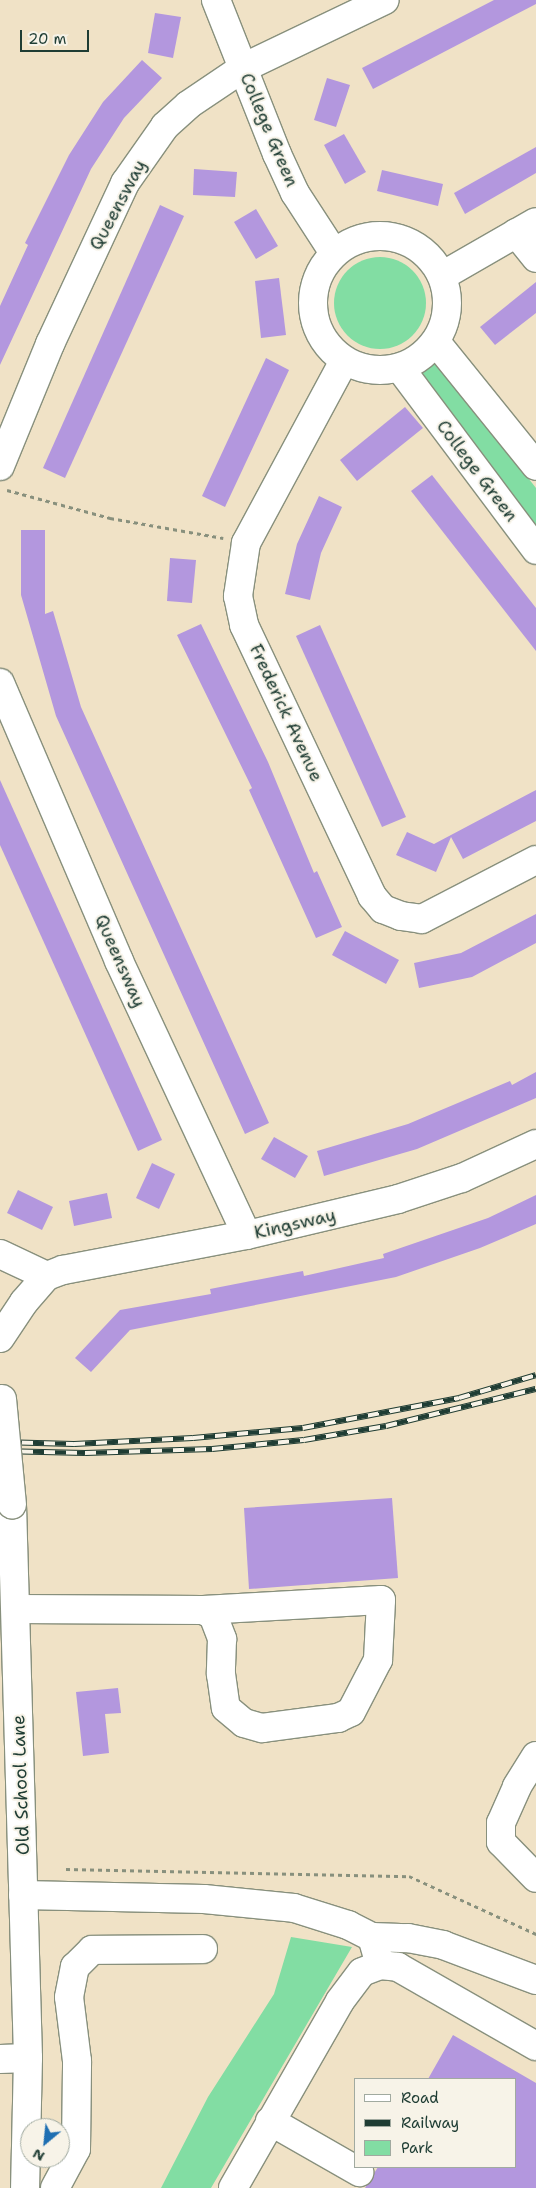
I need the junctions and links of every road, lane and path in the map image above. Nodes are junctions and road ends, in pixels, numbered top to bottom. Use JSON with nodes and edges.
{"nodes":[{"id":1,"x":216,"y":0,"type":"edge"},
{"id":2,"x":385,"y":0,"type":"edge"},
{"id":3,"x":243,"y":68,"type":"junction"},
{"id":4,"x":526,"y":228,"type":"edge"},
{"id":5,"x":334,"y":253,"type":"junction"},
{"id":6,"x":536,"y":258,"type":"edge"},
{"id":7,"x":442,"y":276,"type":"junction"},
{"id":8,"x":436,"y":342,"type":"junction"},
{"id":9,"x":344,"y":361,"type":"junction"},
{"id":10,"x":400,"y":368,"type":"junction"},
{"id":11,"x":0,"y":466,"type":"edge"},
{"id":12,"x":536,"y":466,"type":"edge"},
{"id":13,"x":0,"y":488,"type":"edge"},
{"id":14,"x":246,"y":543,"type":"junction"},
{"id":15,"x":536,"y":550,"type":"edge"},
{"id":16,"x":0,"y":683,"type":"edge"},
{"id":17,"x":536,"y":860,"type":"edge"},
{"id":18,"x":536,"y":1144,"type":"edge"},
{"id":19,"x":247,"y":1235,"type":"junction"},
{"id":20,"x":0,"y":1254,"type":"edge"},
{"id":21,"x":46,"y":1276,"type":"junction"},
{"id":22,"x":0,"y":1338,"type":"edge"},
{"id":23,"x":1,"y":1391,"type":"edge"},
{"id":24,"x":16,"y":1609,"type":"junction"},
{"id":25,"x":203,"y":1610,"type":"junction"},
{"id":26,"x":536,"y":1756,"type":"edge"},
{"id":27,"x":10,"y":1774,"type":"edge"},
{"id":28,"x":536,"y":1878,"type":"edge"},
{"id":29,"x":23,"y":1882,"type":"junction"},
{"id":30,"x":536,"y":1934,"type":"edge"},
{"id":31,"x":372,"y":1937,"type":"junction"},
{"id":32,"x":203,"y":1949,"type":"dead end"},
{"id":33,"x":380,"y":1965,"type":"junction"},
{"id":34,"x":536,"y":1980,"type":"edge"},
{"id":35,"x":536,"y":2046,"type":"edge"},
{"id":36,"x":28,"y":2058,"type":"junction"},
{"id":37,"x":0,"y":2059,"type":"edge"},
{"id":38,"x":270,"y":2121,"type":"junction"},
{"id":39,"x":359,"y":2172,"type":"dead end"},
{"id":40,"x":25,"y":2188,"type":"edge"},
{"id":41,"x":55,"y":2188,"type":"edge"},
{"id":42,"x":232,"y":2188,"type":"edge"}],
"edges":[{"from":1,"to":3,"type":"street","name":"College Green"},
{"from":2,"to":3,"type":"street","name":"Queensway"},
{"from":3,"to":5,"type":"street","name":"College Green"},
{"from":3,"to":11,"type":"street","name":"Queensway"},
{"from":4,"to":6,"type":"street"},
{"from":4,"to":7,"type":"street"},
{"from":5,"to":7,"type":"street"},
{"from":5,"to":9,"type":"street"},
{"from":7,"to":8,"type":"street"},
{"from":8,"to":10,"type":"street"},
{"from":8,"to":12,"type":"street"},
{"from":9,"to":10,"type":"street"},
{"from":9,"to":14,"type":"street","name":"Frederick Avenue"},
{"from":10,"to":15,"type":"street","name":"College Green"},
{"from":13,"to":14,"type":"path"},
{"from":14,"to":17,"type":"street","name":"Frederick Avenue"},
{"from":16,"to":19,"type":"street","name":"Queensway"},
{"from":18,"to":19,"type":"street","name":"Kingsway"},
{"from":19,"to":21,"type":"street","name":"Kingsway"},
{"from":20,"to":21,"type":"street"},
{"from":21,"to":22,"type":"street"},
{"from":23,"to":24,"type":"street","name":"Old School Lane","bridge":true},
{"from":24,"to":25,"type":"street"},
{"from":24,"to":27,"type":"street","name":"Old School Lane"},
{"from":25,"to":25,"type":"street"},
{"from":26,"to":28,"type":"street"},
{"from":27,"to":29,"type":"street","name":"Old School Lane"},
{"from":29,"to":30,"type":"path"},
{"from":29,"to":31,"type":"street"},
{"from":29,"to":36,"type":"street","name":"Old School Lane"},
{"from":31,"to":33,"type":"street"},
{"from":31,"to":34,"type":"street"},
{"from":32,"to":41,"type":"street"},
{"from":33,"to":35,"type":"street"},
{"from":33,"to":38,"type":"street"},
{"from":36,"to":37,"type":"street"},
{"from":36,"to":40,"type":"street","name":"Old School Lane"},
{"from":38,"to":39,"type":"street"},
{"from":38,"to":42,"type":"street"}]}
